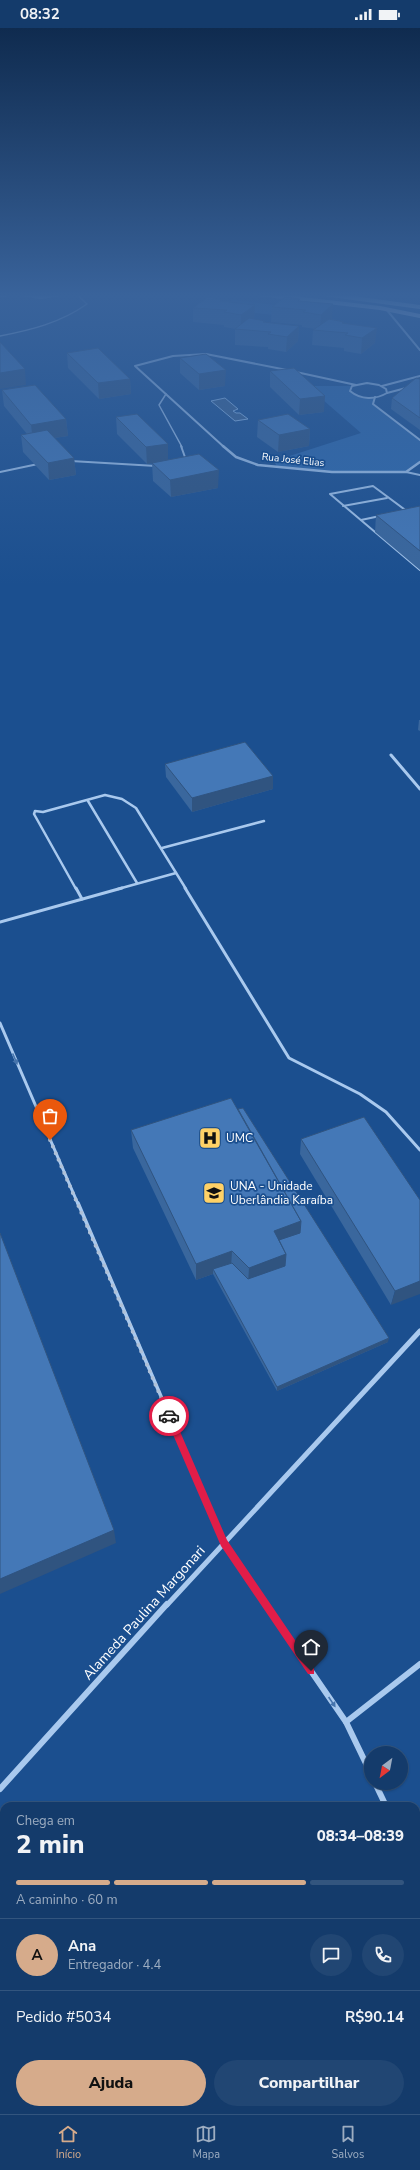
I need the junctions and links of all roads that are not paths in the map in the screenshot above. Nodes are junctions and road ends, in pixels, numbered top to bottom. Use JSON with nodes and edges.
{"nodes":[{"id":1,"x":162,"y":390,"type":"edge"},
{"id":2,"x":351,"y":390,"type":"edge"},
{"id":3,"x":398,"y":390,"type":"edge"},
{"id":4,"x":387,"y":393,"type":"joint"},
{"id":5,"x":166,"y":394,"type":"junction"},
{"id":6,"x":375,"y":397,"type":"junction"},
{"id":7,"x":420,"y":440,"type":"edge"},
{"id":8,"x":70,"y":461,"type":"dead end"},
{"id":9,"x":420,"y":462,"type":"edge"},
{"id":10,"x":43,"y":463,"type":"edge"},
{"id":11,"x":180,"y":464,"type":"edge"},
{"id":12,"x":159,"y":466,"type":"edge"},
{"id":13,"x":0,"y":472,"type":"edge"},
{"id":14,"x":406,"y":472,"type":"junction"},
{"id":15,"x":420,"y":475,"type":"edge"},
{"id":16,"x":387,"y":498,"type":"junction"},
{"id":17,"x":343,"y":506,"type":"junction"},
{"id":18,"x":406,"y":510,"type":"junction"},
{"id":19,"x":398,"y":512,"type":"edge"},
{"id":20,"x":383,"y":515,"type":"edge"},
{"id":21,"x":412,"y":515,"type":"edge"},
{"id":22,"x":361,"y":520,"type":"junction"},
{"id":23,"x":420,"y":570,"type":"edge"},
{"id":24,"x":391,"y":755,"type":"dead end"},
{"id":25,"x":420,"y":789,"type":"edge"},
{"id":26,"x":88,"y":801,"type":"junction"},
{"id":27,"x":264,"y":820,"type":"dead end"},
{"id":28,"x":162,"y":848,"type":"junction"},
{"id":29,"x":176,"y":873,"type":"junction"},
{"id":30,"x":137,"y":883,"type":"junction"},
{"id":31,"x":82,"y":899,"type":"junction"},
{"id":32,"x":0,"y":922,"type":"edge"},
{"id":33,"x":0,"y":1023,"type":"edge"},
{"id":34,"x":420,"y":1150,"type":"edge"},
{"id":35,"x":420,"y":1331,"type":"edge"},
{"id":36,"x":224,"y":1543,"type":"junction"},
{"id":37,"x":420,"y":1664,"type":"edge"},
{"id":38,"x":346,"y":1722,"type":"junction"},
{"id":39,"x":364,"y":1759,"type":"edge"},
{"id":40,"x":0,"y":1789,"type":"edge"},
{"id":41,"x":378,"y":1790,"type":"edge"},
{"id":42,"x":384,"y":1802,"type":"edge"}],
"edges":[{"from":1,"to":5,"type":"street","name":"Rua José Elias"},
{"from":2,"to":6,"type":"street"},
{"from":3,"to":4,"type":"street"},
{"from":4,"to":6,"type":"street"},
{"from":5,"to":11,"type":"lane"},
{"from":5,"to":14,"type":"street","name":"Rua José Elias"},
{"from":6,"to":7,"type":"street"},
{"from":8,"to":12,"type":"lane"},
{"from":9,"to":14,"type":"street"},
{"from":10,"to":13,"type":"lane"},
{"from":14,"to":15,"type":"lane"},
{"from":16,"to":17,"type":"lane"},
{"from":16,"to":17,"type":"lane"},
{"from":16,"to":18,"type":"lane"},
{"from":17,"to":22,"type":"lane"},
{"from":18,"to":19,"type":"lane"},
{"from":18,"to":21,"type":"lane"},
{"from":20,"to":22,"type":"lane"},
{"from":22,"to":23,"type":"lane"},
{"from":24,"to":25,"type":"street"},
{"from":26,"to":28,"type":"lane"},
{"from":26,"to":30,"type":"lane"},
{"from":26,"to":31,"type":"lane"},
{"from":27,"to":28,"type":"lane"},
{"from":28,"to":29,"type":"lane"},
{"from":29,"to":30,"type":"lane"},
{"from":29,"to":34,"type":"lane"},
{"from":30,"to":31,"type":"lane"},
{"from":31,"to":32,"type":"lane"},
{"from":33,"to":36,"type":"lane","one_way":true},
{"from":35,"to":36,"type":"street","name":"Alameda Paulina Margonari"},
{"from":36,"to":38,"type":"street","one_way":true},
{"from":36,"to":40,"type":"street","name":"Alameda Paulina Margonari"},
{"from":37,"to":38,"type":"street"},
{"from":38,"to":39,"type":"street"},
{"from":41,"to":42,"type":"street"}]}
